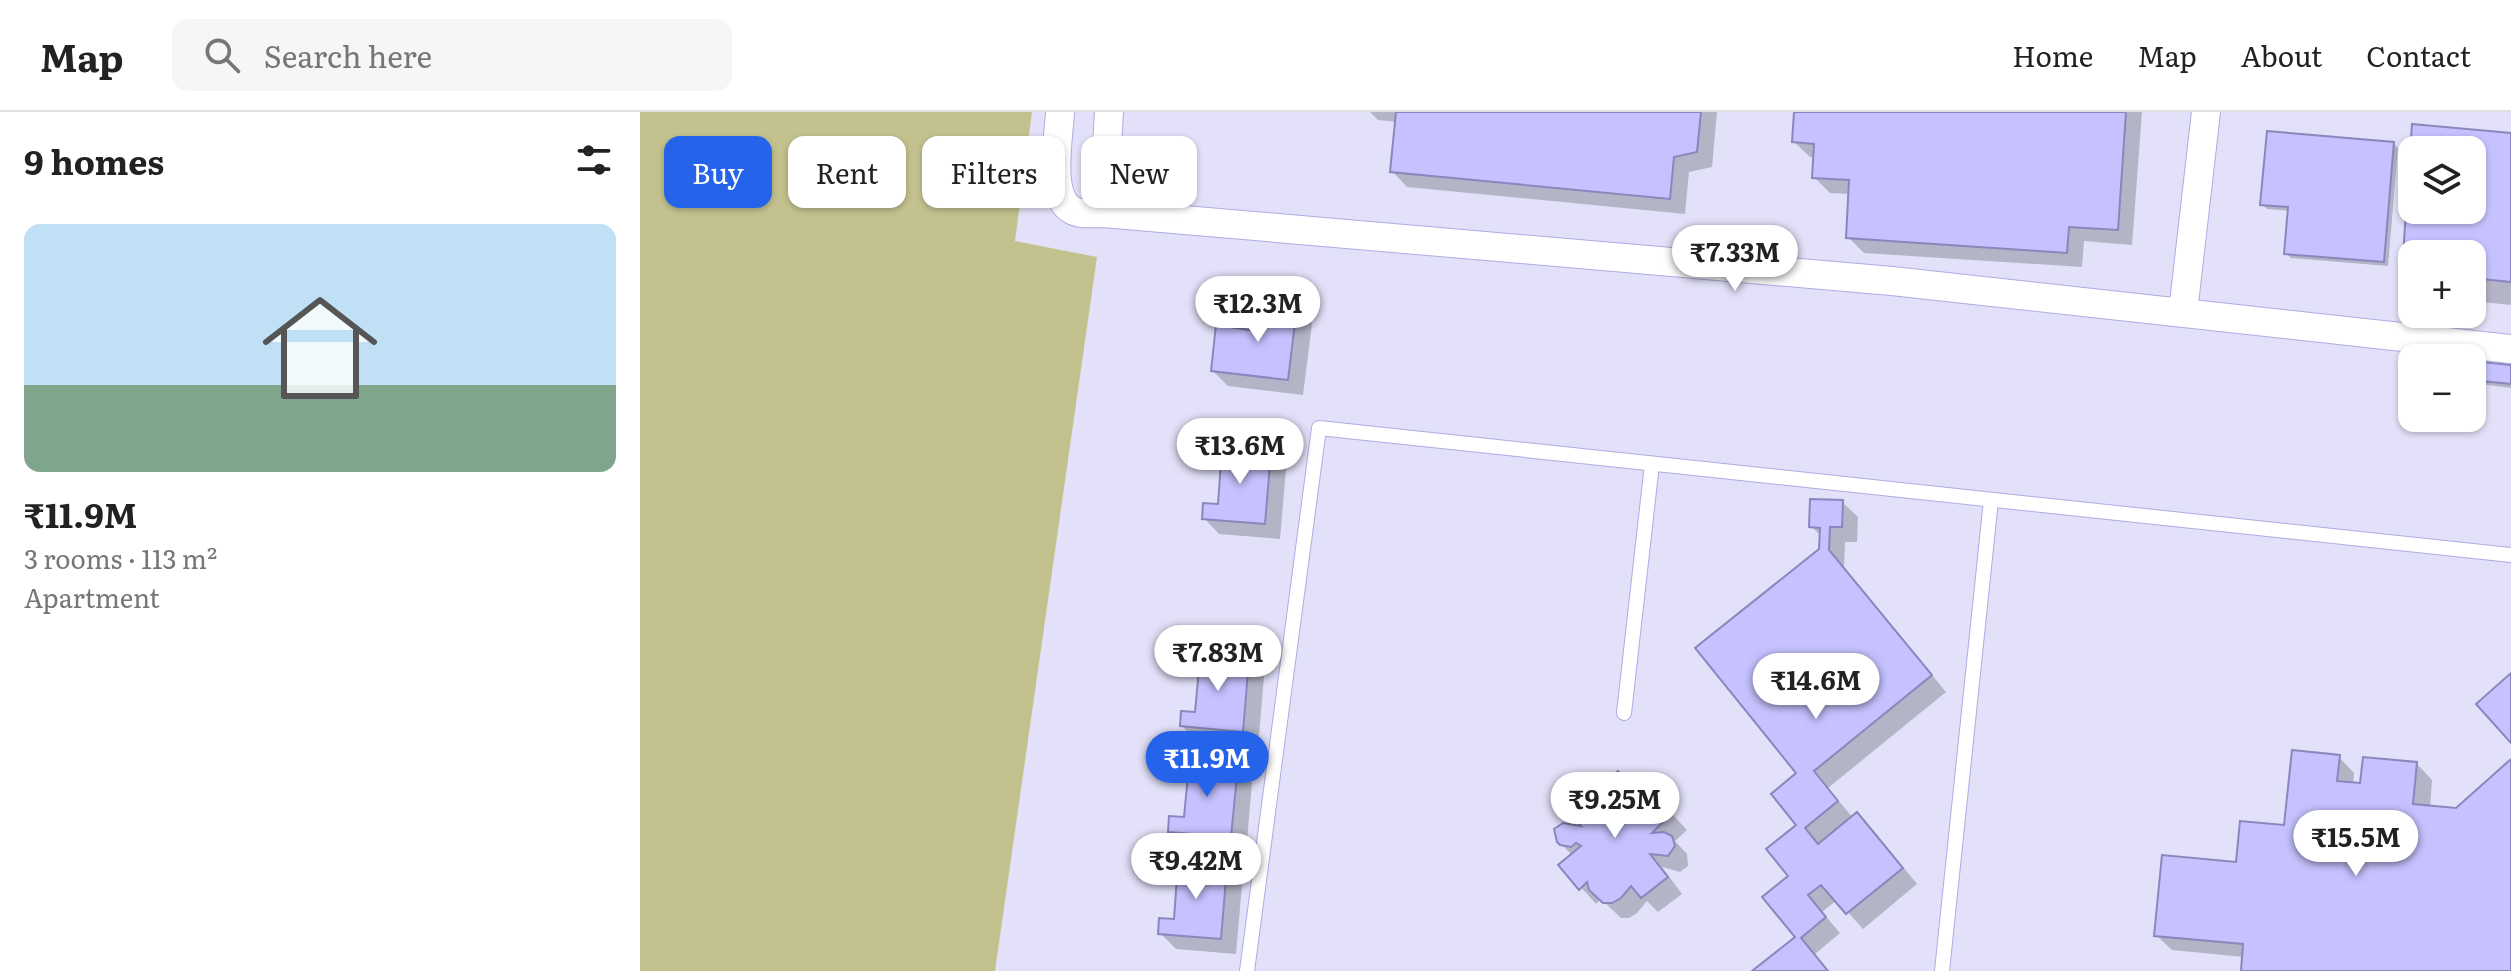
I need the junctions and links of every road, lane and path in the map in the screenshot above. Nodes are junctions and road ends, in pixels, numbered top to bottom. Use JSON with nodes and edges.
{"nodes":[{"id":1,"x":1060,"y":112,"type":"edge"},
{"id":2,"x":1109,"y":112,"type":"edge"},
{"id":3,"x":2206,"y":112,"type":"edge"},
{"id":4,"x":1103,"y":213,"type":"junction"},
{"id":5,"x":2183,"y":312,"type":"junction"},
{"id":6,"x":2511,"y":349,"type":"edge"},
{"id":7,"x":1652,"y":464,"type":"junction"},
{"id":8,"x":1991,"y":500,"type":"junction"},
{"id":9,"x":2511,"y":555,"type":"edge"},
{"id":10,"x":1624,"y":713,"type":"dead end"},
{"id":11,"x":1247,"y":971,"type":"edge"},
{"id":12,"x":1942,"y":971,"type":"edge"}],
"edges":[{"from":1,"to":4,"type":"street"},
{"from":2,"to":4,"type":"street"},
{"from":3,"to":5,"type":"street"},
{"from":4,"to":5,"type":"street"},
{"from":5,"to":6,"type":"street"},
{"from":7,"to":8,"type":"lane"},
{"from":7,"to":10,"type":"lane"},
{"from":7,"to":11,"type":"lane"},
{"from":8,"to":9,"type":"lane"},
{"from":8,"to":12,"type":"lane"}]}
